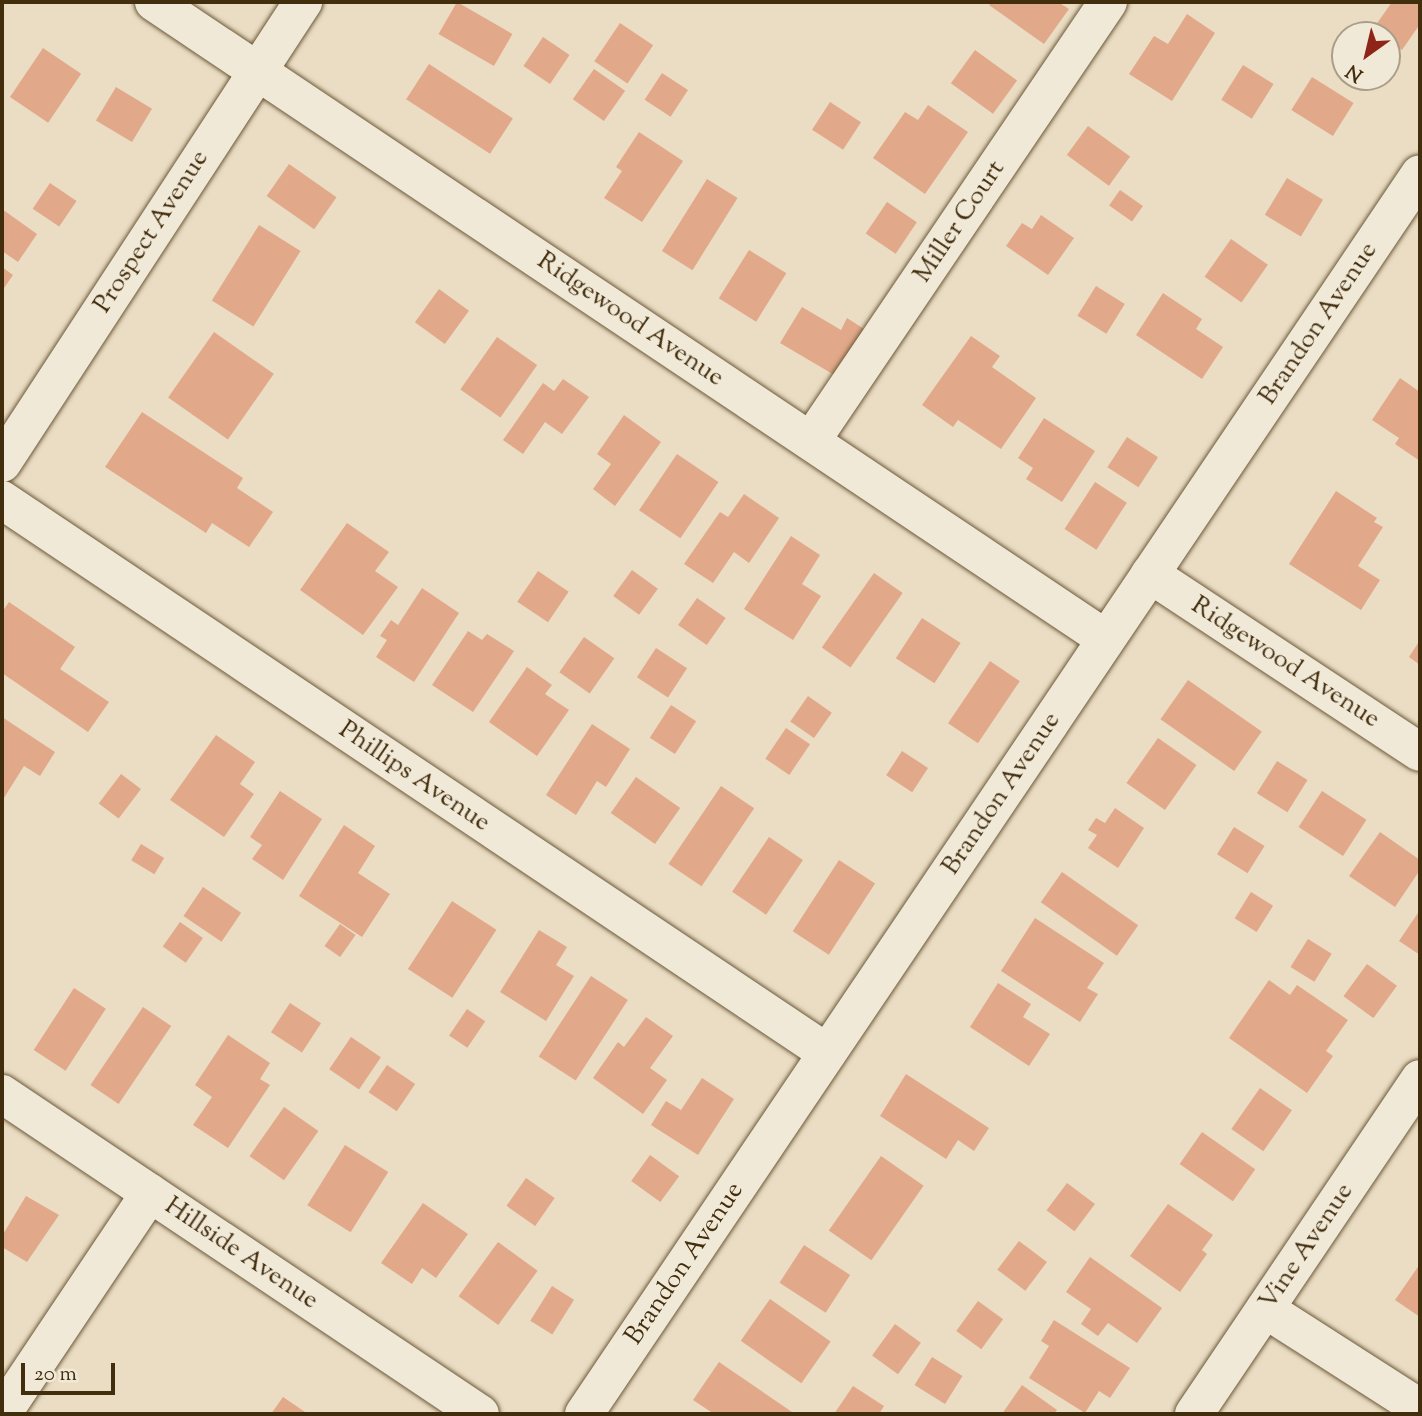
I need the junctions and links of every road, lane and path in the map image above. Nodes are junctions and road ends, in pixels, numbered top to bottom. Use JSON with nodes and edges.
{"nodes":[{"id":1,"x":154,"y":2,"type":"edge"},
{"id":2,"x":303,"y":2,"type":"edge"},
{"id":3,"x":1108,"y":2,"type":"edge"},
{"id":4,"x":258,"y":71,"type":"junction"},
{"id":5,"x":1420,"y":174,"type":"edge"},
{"id":6,"x":811,"y":442,"type":"junction"},
{"id":7,"x":2,"y":463,"type":"edge"},
{"id":8,"x":2,"y":500,"type":"edge"},
{"id":9,"x":1150,"y":574,"type":"junction"},
{"id":10,"x":1106,"y":639,"type":"junction"},
{"id":11,"x":1420,"y":752,"type":"edge"},
{"id":12,"x":827,"y":1053,"type":"junction"},
{"id":13,"x":1420,"y":1079,"type":"edge"},
{"id":14,"x":2,"y":1094,"type":"edge"},
{"id":15,"x":150,"y":1193,"type":"junction"},
{"id":16,"x":1265,"y":1308,"type":"junction"},
{"id":17,"x":1420,"y":1408,"type":"edge"},
{"id":18,"x":2,"y":1414,"type":"edge"},
{"id":19,"x":480,"y":1414,"type":"edge"},
{"id":20,"x":584,"y":1414,"type":"edge"},
{"id":21,"x":1194,"y":1414,"type":"edge"}],
"edges":[{"from":1,"to":4,"type":"street","name":"Ridgewood Avenue"},
{"from":2,"to":4,"type":"street","name":"Prospect Avenue"},
{"from":3,"to":6,"type":"street","name":"Miller Court"},
{"from":4,"to":6,"type":"street","name":"Ridgewood Avenue"},
{"from":4,"to":7,"type":"street","name":"Prospect Avenue"},
{"from":5,"to":9,"type":"street","name":"Brandon Avenue"},
{"from":6,"to":10,"type":"street","name":"Ridgewood Avenue"},
{"from":8,"to":12,"type":"street","name":"Phillips Avenue"},
{"from":9,"to":10,"type":"street","name":"Brandon Avenue"},
{"from":9,"to":11,"type":"street","name":"Ridgewood Avenue"},
{"from":10,"to":12,"type":"street","name":"Brandon Avenue"},
{"from":12,"to":20,"type":"street","name":"Brandon Avenue"},
{"from":13,"to":16,"type":"street","name":"Vine Avenue"},
{"from":14,"to":15,"type":"street","name":"Hillside Avenue"},
{"from":15,"to":18,"type":"street"},
{"from":15,"to":19,"type":"street","name":"Hillside Avenue"},
{"from":16,"to":17,"type":"street"},
{"from":16,"to":21,"type":"street","name":"Vine Avenue"}]}
